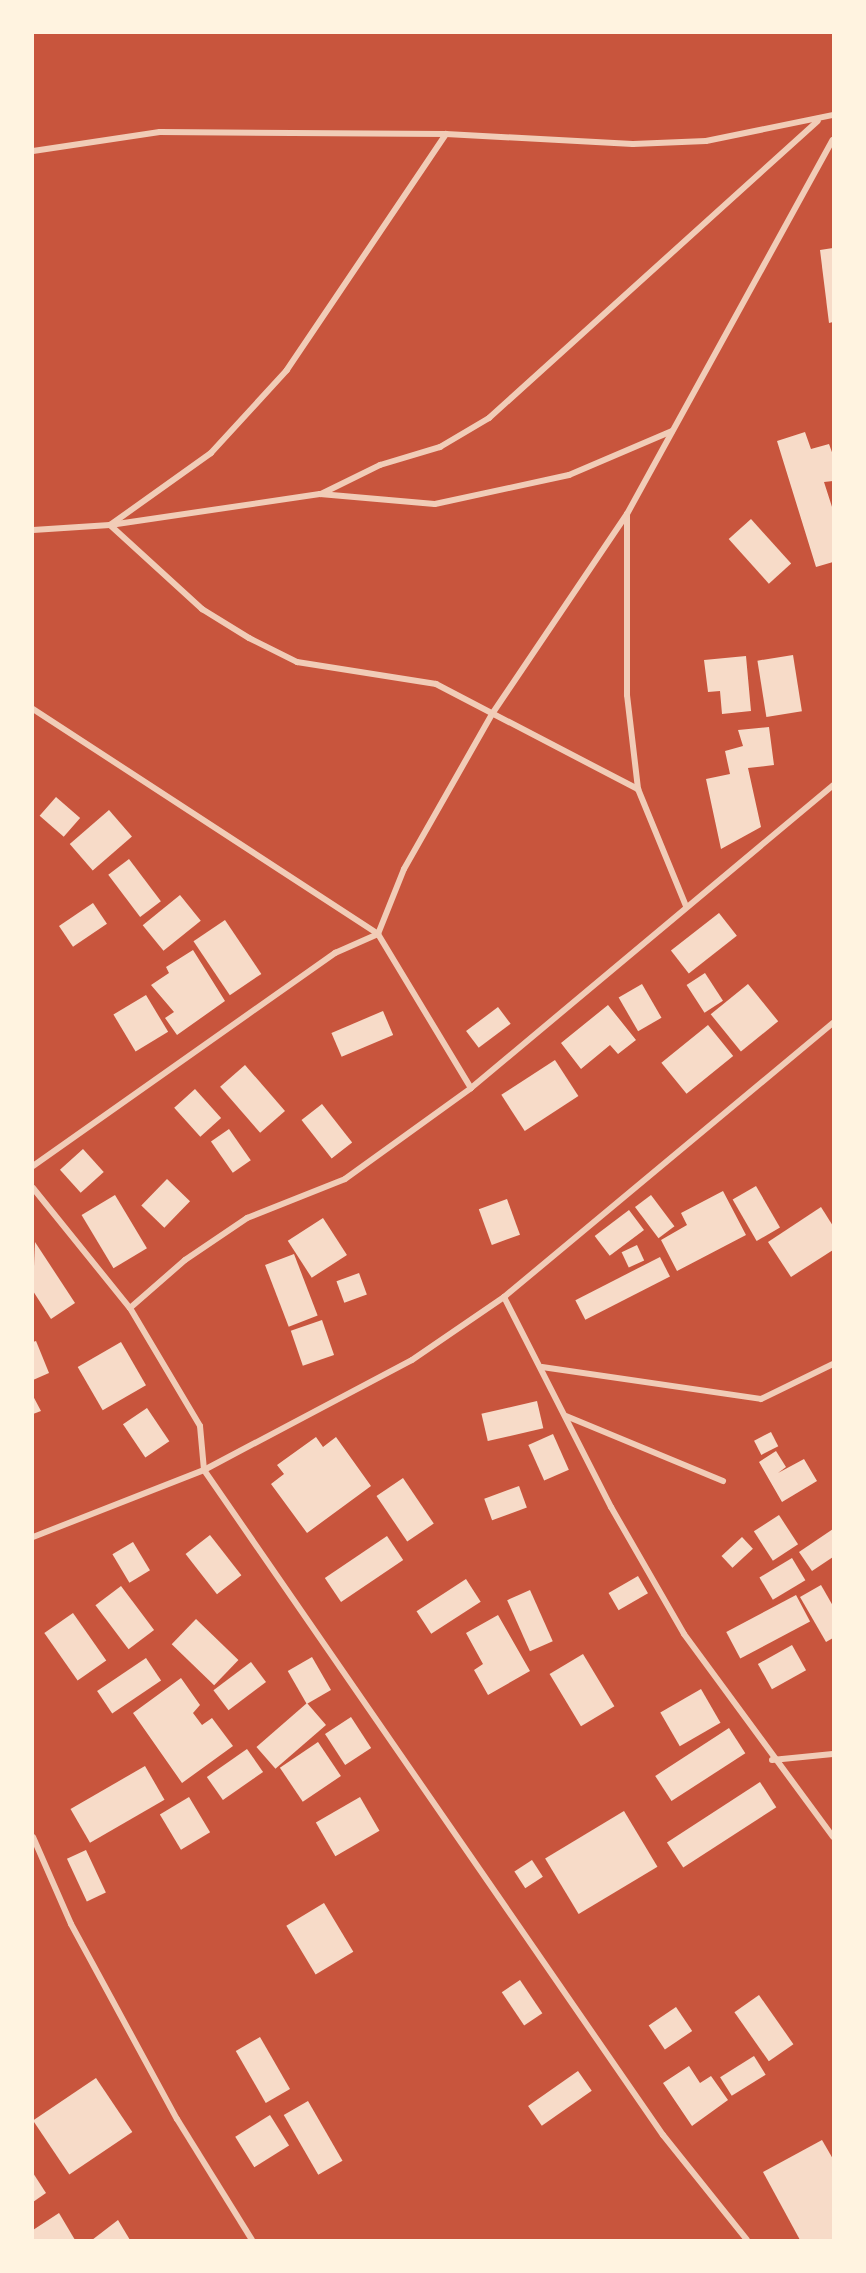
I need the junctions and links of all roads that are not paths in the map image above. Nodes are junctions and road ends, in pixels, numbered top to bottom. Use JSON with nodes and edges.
{"nodes":[{"id":1,"x":833,"y":115,"type":"edge"},
{"id":2,"x":818,"y":120,"type":"junction"},
{"id":3,"x":446,"y":134,"type":"junction"},
{"id":4,"x":833,"y":140,"type":"edge"},
{"id":5,"x":33,"y":151,"type":"edge"},
{"id":6,"x":673,"y":431,"type":"junction"},
{"id":7,"x":320,"y":494,"type":"junction"},
{"id":8,"x":627,"y":514,"type":"junction"},
{"id":9,"x":110,"y":525,"type":"junction"},
{"id":10,"x":33,"y":530,"type":"edge"},
{"id":11,"x":33,"y":710,"type":"edge"},
{"id":12,"x":492,"y":714,"type":"junction"},
{"id":13,"x":833,"y":785,"type":"edge"},
{"id":14,"x":638,"y":789,"type":"junction"},
{"id":15,"x":686,"y":906,"type":"junction"},
{"id":16,"x":378,"y":934,"type":"junction"},
{"id":17,"x":833,"y":1023,"type":"edge"},
{"id":18,"x":471,"y":1088,"type":"junction"},
{"id":19,"x":33,"y":1166,"type":"edge"},
{"id":20,"x":33,"y":1188,"type":"edge"},
{"id":21,"x":504,"y":1297,"type":"junction"},
{"id":22,"x":130,"y":1308,"type":"junction"},
{"id":23,"x":833,"y":1364,"type":"edge"},
{"id":24,"x":542,"y":1368,"type":"junction"},
{"id":25,"x":566,"y":1416,"type":"junction"},
{"id":26,"x":204,"y":1470,"type":"junction"},
{"id":27,"x":723,"y":1481,"type":"dead end"},
{"id":28,"x":33,"y":1538,"type":"edge"},
{"id":29,"x":833,"y":1754,"type":"edge"},
{"id":30,"x":772,"y":1760,"type":"junction"},
{"id":31,"x":33,"y":1837,"type":"edge"},
{"id":32,"x":833,"y":1837,"type":"edge"},
{"id":33,"x":252,"y":2240,"type":"edge"},
{"id":34,"x":747,"y":2240,"type":"edge"}],
"edges":[{"from":1,"to":2,"type":"street"},
{"from":2,"to":3,"type":"street"},
{"from":2,"to":7,"type":"street"},
{"from":3,"to":5,"type":"street"},
{"from":3,"to":9,"type":"street"},
{"from":4,"to":6,"type":"street"},
{"from":6,"to":7,"type":"street"},
{"from":6,"to":8,"type":"street"},
{"from":7,"to":9,"type":"street"},
{"from":8,"to":12,"type":"street"},
{"from":8,"to":14,"type":"street"},
{"from":9,"to":10,"type":"street"},
{"from":9,"to":12,"type":"street"},
{"from":11,"to":16,"type":"street"},
{"from":12,"to":14,"type":"street"},
{"from":12,"to":16,"type":"street"},
{"from":13,"to":15,"type":"street"},
{"from":14,"to":15,"type":"street"},
{"from":15,"to":18,"type":"street"},
{"from":16,"to":18,"type":"street"},
{"from":16,"to":19,"type":"street"},
{"from":17,"to":21,"type":"street"},
{"from":18,"to":22,"type":"street"},
{"from":20,"to":22,"type":"street"},
{"from":21,"to":24,"type":"street"},
{"from":21,"to":26,"type":"street"},
{"from":22,"to":26,"type":"street"},
{"from":23,"to":24,"type":"street"},
{"from":24,"to":25,"type":"street"},
{"from":25,"to":27,"type":"street"},
{"from":25,"to":30,"type":"street"},
{"from":26,"to":28,"type":"street"},
{"from":26,"to":34,"type":"street"},
{"from":29,"to":30,"type":"street"},
{"from":30,"to":32,"type":"street"},
{"from":31,"to":33,"type":"street"}]}
